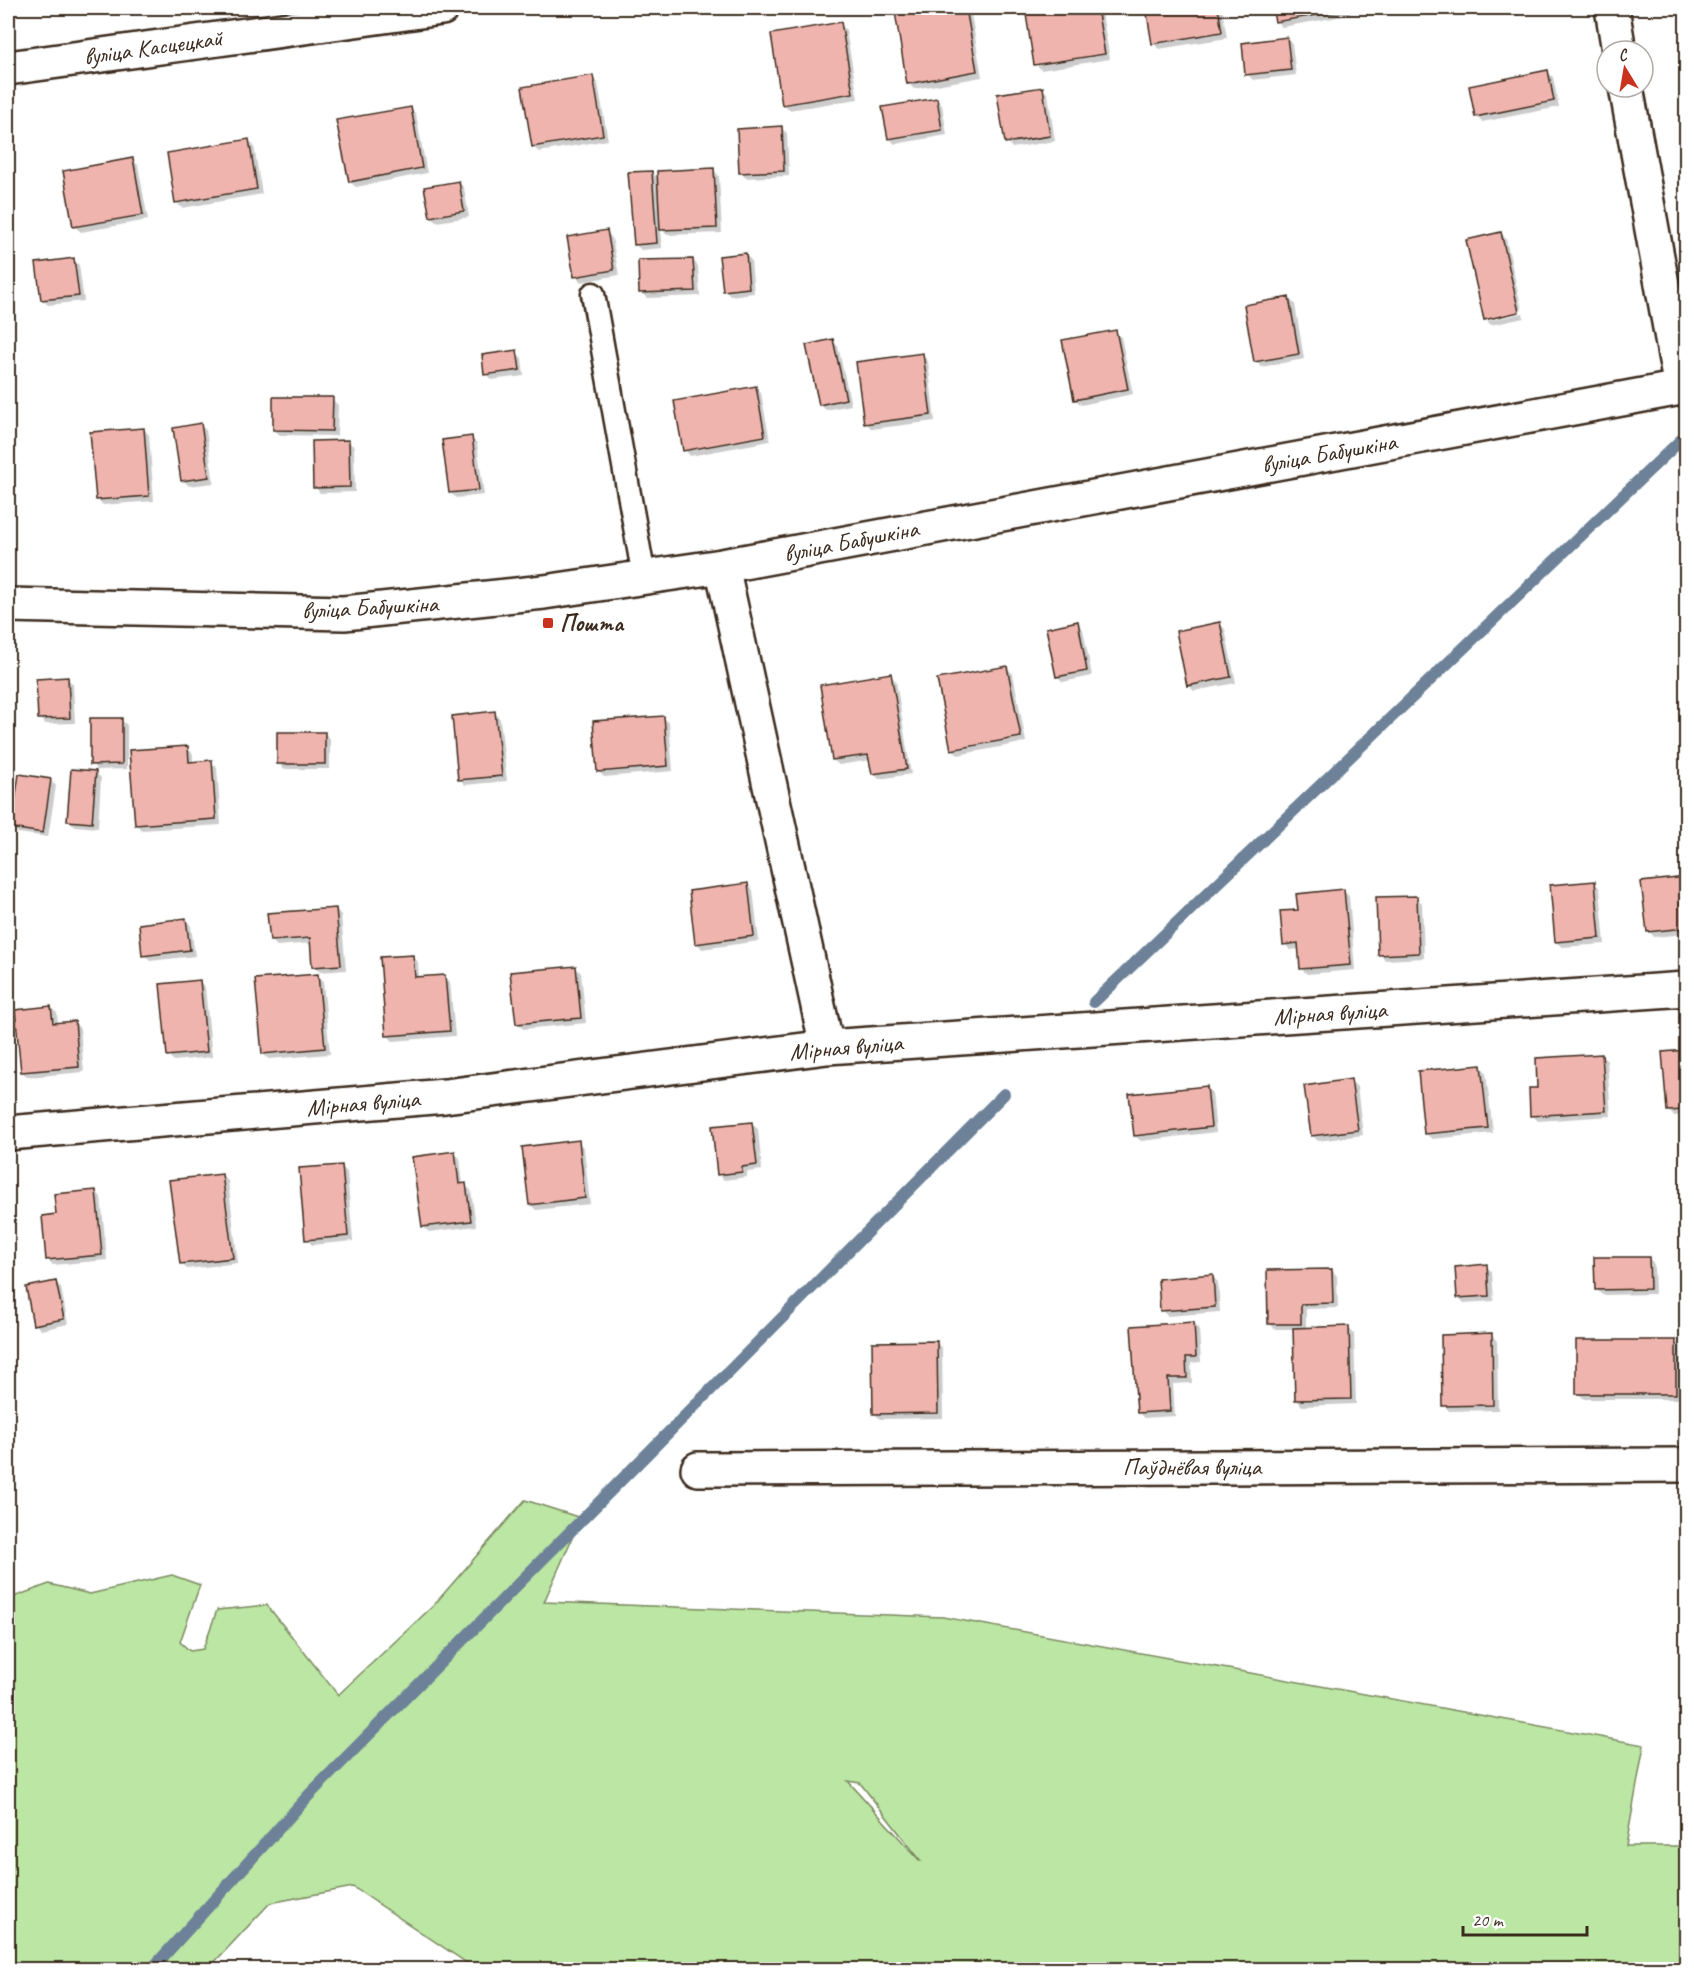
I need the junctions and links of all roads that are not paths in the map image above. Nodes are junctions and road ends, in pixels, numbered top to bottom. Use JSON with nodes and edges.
{"nodes":[{"id":1,"x":442,"y":8,"type":"edge"},
{"id":2,"x":1611,"y":8,"type":"edge"},
{"id":3,"x":1617,"y":39,"type":"edge"},
{"id":4,"x":8,"y":68,"type":"edge"},
{"id":5,"x":1628,"y":99,"type":"edge"},
{"id":6,"x":593,"y":294,"type":"dead end"},
{"id":7,"x":1684,"y":387,"type":"edge"},
{"id":8,"x":722,"y":566,"type":"junction"},
{"id":9,"x":644,"y":577,"type":"junction"},
{"id":10,"x":8,"y":605,"type":"edge"},
{"id":11,"x":1686,"y":988,"type":"edge"},
{"id":12,"x":827,"y":1047,"type":"junction"},
{"id":13,"x":8,"y":1133,"type":"edge"},
{"id":14,"x":1686,"y":1465,"type":"edge"},
{"id":15,"x":698,"y":1468,"type":"dead end"}],
"edges":[{"from":1,"to":4,"type":"street","name":"вуліца Касцецкай"},
{"from":2,"to":3,"type":"street"},
{"from":5,"to":7,"type":"street"},
{"from":6,"to":9,"type":"lane"},
{"from":7,"to":8,"type":"street","name":"вуліца Бабушкіна"},
{"from":8,"to":9,"type":"street","name":"вуліца Бабушкіна"},
{"from":8,"to":12,"type":"street"},
{"from":9,"to":10,"type":"street","name":"вуліца Бабушкіна"},
{"from":11,"to":12,"type":"street","name":"Мірная вуліца"},
{"from":12,"to":13,"type":"street","name":"Мірная вуліца"},
{"from":14,"to":15,"type":"street","name":"Паўднёвая вуліца"}]}
